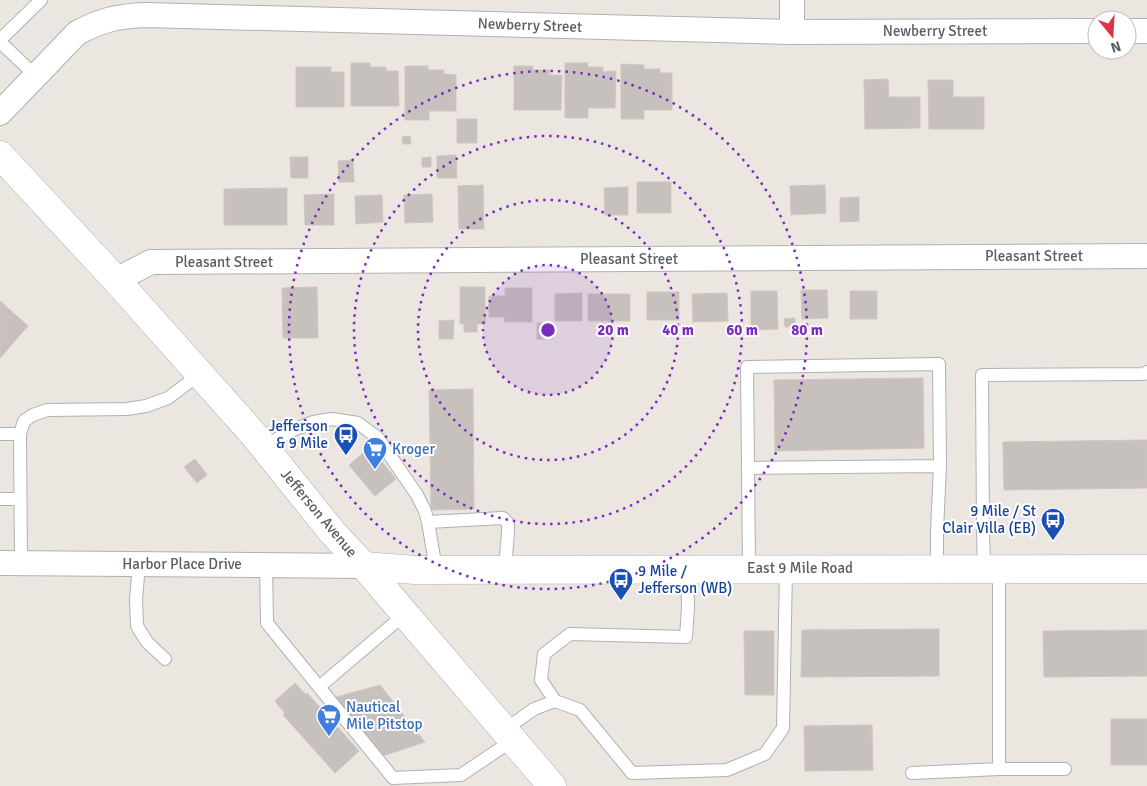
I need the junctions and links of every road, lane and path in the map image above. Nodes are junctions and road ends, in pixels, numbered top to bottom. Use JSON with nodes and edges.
{"nodes":[{"id":1,"x":41,"y":0,"type":"edge"},
{"id":2,"x":792,"y":0,"type":"edge"},
{"id":3,"x":1087,"y":31,"type":"edge"},
{"id":4,"x":792,"y":32,"type":"junction"},
{"id":5,"x":0,"y":41,"type":"edge"},
{"id":6,"x":36,"y":76,"type":"junction"},
{"id":7,"x":0,"y":113,"type":"edge"},
{"id":8,"x":0,"y":155,"type":"edge"},
{"id":9,"x":1147,"y":256,"type":"edge"},
{"id":10,"x":116,"y":280,"type":"junction"},
{"id":11,"x":1147,"y":372,"type":"edge"},
{"id":12,"x":200,"y":374,"type":"junction"},
{"id":13,"x":0,"y":434,"type":"edge"},
{"id":14,"x":20,"y":434,"type":"junction"},
{"id":15,"x":264,"y":446,"type":"junction"},
{"id":16,"x":940,"y":466,"type":"junction"},
{"id":17,"x":749,"y":468,"type":"junction"},
{"id":18,"x":0,"y":499,"type":"edge"},
{"id":19,"x":20,"y":499,"type":"junction"},
{"id":20,"x":428,"y":522,"type":"junction"},
{"id":21,"x":11,"y":563,"type":"edge"},
{"id":22,"x":139,"y":564,"type":"junction"},
{"id":23,"x":266,"y":565,"type":"junction"},
{"id":24,"x":364,"y":566,"type":"junction"},
{"id":25,"x":748,"y":568,"type":"junction"},
{"id":26,"x":937,"y":568,"type":"junction"},
{"id":27,"x":991,"y":568,"type":"junction"},
{"id":28,"x":505,"y":569,"type":"junction"},
{"id":29,"x":687,"y":569,"type":"junction"},
{"id":30,"x":786,"y":569,"type":"junction"},
{"id":31,"x":1147,"y":569,"type":"edge"},
{"id":32,"x":436,"y":570,"type":"junction"},
{"id":33,"x":405,"y":614,"type":"junction"},
{"id":34,"x":165,"y":659,"type":"dead end"},
{"id":35,"x":319,"y":687,"type":"junction"},
{"id":36,"x":555,"y":701,"type":"junction"},
{"id":37,"x":509,"y":735,"type":"junction"},
{"id":38,"x":999,"y":768,"type":"junction"},
{"id":39,"x":1065,"y":769,"type":"dead end"},
{"id":40,"x":912,"y":773,"type":"dead end"},
{"id":41,"x":552,"y":786,"type":"edge"}],
"edges":[{"from":1,"to":5,"type":"lane"},
{"from":2,"to":4,"type":"street"},
{"from":3,"to":4,"type":"street","name":"Newberry Street"},
{"from":4,"to":6,"type":"street","name":"Newberry Street"},
{"from":5,"to":6,"type":"lane"},
{"from":6,"to":7,"type":"street","name":"Newberry Street"},
{"from":8,"to":10,"type":"main road","name":"Jefferson Avenue"},
{"from":9,"to":10,"type":"street","name":"Pleasant Street"},
{"from":10,"to":12,"type":"main road","name":"Jefferson Avenue"},
{"from":11,"to":27,"type":"lane"},
{"from":12,"to":14,"type":"lane"},
{"from":12,"to":15,"type":"main road","name":"Jefferson Avenue"},
{"from":13,"to":14,"type":"lane"},
{"from":14,"to":19,"type":"lane"},
{"from":15,"to":20,"type":"lane"},
{"from":15,"to":24,"type":"main road","name":"Jefferson Avenue"},
{"from":16,"to":17,"type":"lane"},
{"from":16,"to":17,"type":"lane"},
{"from":16,"to":26,"type":"lane"},
{"from":17,"to":25,"type":"lane"},
{"from":18,"to":19,"type":"lane"},
{"from":19,"to":21,"type":"lane"},
{"from":20,"to":28,"type":"lane"},
{"from":20,"to":32,"type":"lane"},
{"from":21,"to":22,"type":"street","name":"Harbor Place Drive"},
{"from":22,"to":23,"type":"street","name":"Harbor Place Drive"},
{"from":22,"to":34,"type":"lane"},
{"from":23,"to":24,"type":"street","name":"Harbor Place Drive"},
{"from":23,"to":35,"type":"lane"},
{"from":24,"to":32,"type":"main road","name":"East 9 Mile Road"},
{"from":24,"to":33,"type":"main road","name":"Jefferson Avenue"},
{"from":25,"to":29,"type":"main road","name":"East 9 Mile Road"},
{"from":25,"to":30,"type":"main road","name":"East 9 Mile Road"},
{"from":26,"to":27,"type":"main road","name":"East 9 Mile Road"},
{"from":26,"to":30,"type":"main road","name":"East 9 Mile Road"},
{"from":27,"to":31,"type":"main road","name":"East 9 Mile Road"},
{"from":27,"to":38,"type":"lane"},
{"from":28,"to":29,"type":"main road","name":"East 9 Mile Road"},
{"from":28,"to":32,"type":"main road","name":"East 9 Mile Road"},
{"from":29,"to":36,"type":"lane"},
{"from":30,"to":36,"type":"lane"},
{"from":33,"to":35,"type":"lane"},
{"from":33,"to":37,"type":"main road","name":"Jefferson Avenue"},
{"from":35,"to":37,"type":"lane"},
{"from":36,"to":37,"type":"lane"},
{"from":37,"to":41,"type":"main road","name":"Jefferson Avenue"},
{"from":38,"to":39,"type":"lane"},
{"from":38,"to":40,"type":"lane"}]}
